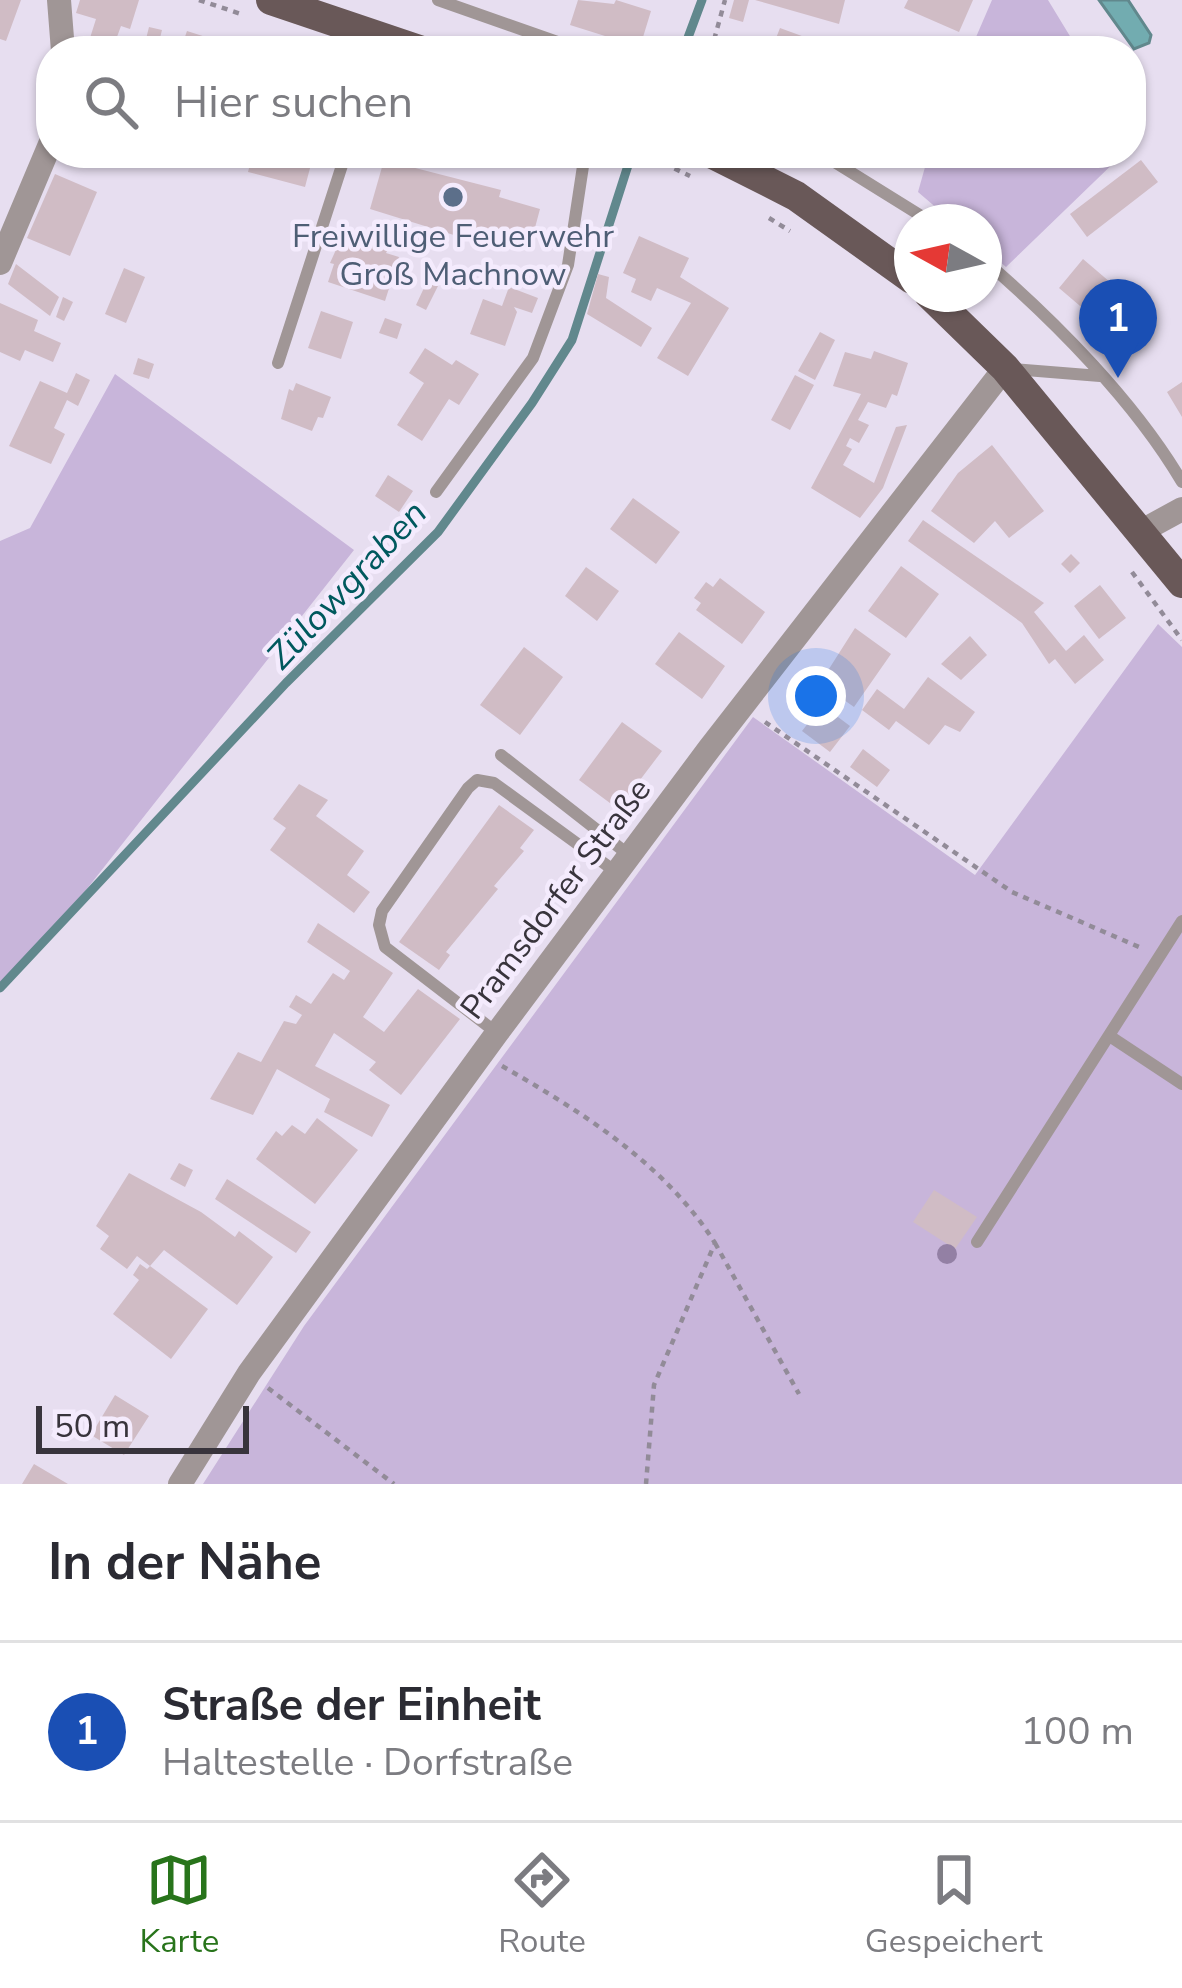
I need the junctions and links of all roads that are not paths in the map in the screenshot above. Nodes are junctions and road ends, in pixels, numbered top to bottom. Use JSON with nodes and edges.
{"nodes":[{"id":1,"x":59,"y":0,"type":"edge"},
{"id":2,"x":272,"y":0,"type":"edge"},
{"id":3,"x":438,"y":0,"type":"edge"},
{"id":4,"x":62,"y":36,"type":"edge"},
{"id":5,"x":360,"y":36,"type":"edge"},
{"id":6,"x":540,"y":36,"type":"edge"},
{"id":7,"x":40,"y":168,"type":"edge"},
{"id":8,"x":341,"y":168,"type":"edge"},
{"id":9,"x":583,"y":168,"type":"edge"},
{"id":10,"x":709,"y":168,"type":"edge"},
{"id":11,"x":844,"y":168,"type":"edge"},
{"id":12,"x":902,"y":204,"type":"edge"},
{"id":13,"x":0,"y":263,"type":"edge"},
{"id":14,"x":894,"y":266,"type":"edge"},
{"id":15,"x":1002,"y":276,"type":"edge"},
{"id":16,"x":947,"y":312,"type":"edge"},
{"id":17,"x":278,"y":362,"type":"dead end"},
{"id":18,"x":1005,"y":368,"type":"junction"},
{"id":19,"x":1101,"y":376,"type":"junction"},
{"id":20,"x":1182,"y":482,"type":"edge"},
{"id":21,"x":436,"y":492,"type":"dead end"},
{"id":22,"x":1182,"y":508,"type":"edge"},
{"id":23,"x":1140,"y":532,"type":"junction"},
{"id":24,"x":1182,"y":583,"type":"edge"},
{"id":25,"x":501,"y":754,"type":"dead end"},
{"id":26,"x":624,"y":864,"type":"junction"},
{"id":27,"x":1182,"y":921,"type":"edge"},
{"id":28,"x":1111,"y":1037,"type":"junction"},
{"id":29,"x":490,"y":1044,"type":"junction"},
{"id":30,"x":1182,"y":1084,"type":"edge"},
{"id":31,"x":977,"y":1242,"type":"dead end"},
{"id":32,"x":180,"y":1484,"type":"edge"}],
"edges":[{"from":1,"to":4,"type":"street"},
{"from":2,"to":5,"type":"main road"},
{"from":3,"to":6,"type":"lane"},
{"from":7,"to":13,"type":"street"},
{"from":8,"to":17,"type":"lane"},
{"from":9,"to":21,"type":"lane"},
{"from":10,"to":14,"type":"main road"},
{"from":11,"to":12,"type":"lane"},
{"from":15,"to":19,"type":"lane"},
{"from":16,"to":18,"type":"main road"},
{"from":18,"to":19,"type":"lane"},
{"from":18,"to":23,"type":"main road"},
{"from":18,"to":26,"type":"street","name":"Pramsdorfer Straße"},
{"from":19,"to":20,"type":"lane"},
{"from":22,"to":23,"type":"street"},
{"from":23,"to":24,"type":"main road"},
{"from":25,"to":26,"type":"lane"},
{"from":26,"to":29,"type":"street","name":"Pramsdorfer Straße"},
{"from":26,"to":29,"type":"lane"},
{"from":27,"to":28,"type":"lane"},
{"from":28,"to":30,"type":"lane"},
{"from":28,"to":31,"type":"lane"},
{"from":29,"to":32,"type":"street","name":"Pramsdorfer Straße"}]}
